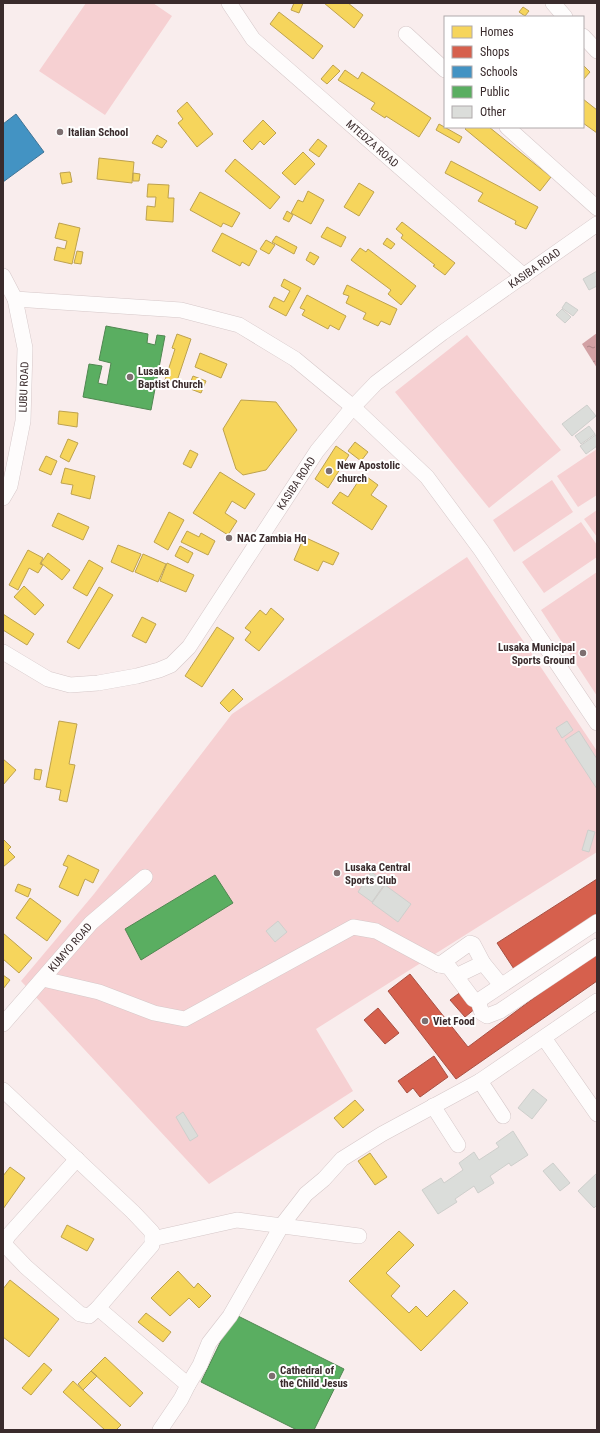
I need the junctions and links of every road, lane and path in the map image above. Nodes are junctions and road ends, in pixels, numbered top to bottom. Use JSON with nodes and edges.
{"nodes":[{"id":1,"x":229,"y":3,"type":"edge"},
{"id":2,"x":552,"y":3,"type":"edge"},
{"id":3,"x":565,"y":16,"type":"edge"},
{"id":4,"x":406,"y":34,"type":"dead end"},
{"id":5,"x":584,"y":37,"type":"edge"},
{"id":6,"x":597,"y":51,"type":"edge"},
{"id":7,"x":444,"y":69,"type":"edge"},
{"id":8,"x":508,"y":128,"type":"edge"},
{"id":9,"x":597,"y":208,"type":"edge"},
{"id":10,"x":597,"y":224,"type":"edge"},
{"id":11,"x":3,"y":276,"type":"edge"},
{"id":12,"x":524,"y":276,"type":"junction"},
{"id":13,"x":15,"y":299,"type":"junction"},
{"id":14,"x":353,"y":407,"type":"junction"},
{"id":15,"x":3,"y":498,"type":"edge"},
{"id":16,"x":3,"y":652,"type":"edge"},
{"id":17,"x":597,"y":723,"type":"edge"},
{"id":18,"x":145,"y":877,"type":"dead end"},
{"id":19,"x":597,"y":922,"type":"edge"},
{"id":20,"x":597,"y":946,"type":"edge"},
{"id":21,"x":483,"y":963,"type":"junction"},
{"id":22,"x":439,"y":964,"type":"junction"},
{"id":23,"x":456,"y":976,"type":"junction"},
{"id":24,"x":43,"y":979,"type":"junction"},
{"id":25,"x":502,"y":985,"type":"junction"},
{"id":26,"x":478,"y":1001,"type":"junction"},
{"id":27,"x":597,"y":1001,"type":"edge"},
{"id":28,"x":3,"y":1024,"type":"edge"},
{"id":29,"x":544,"y":1038,"type":"junction"},
{"id":30,"x":480,"y":1081,"type":"junction"},
{"id":31,"x":3,"y":1090,"type":"edge"},
{"id":32,"x":433,"y":1106,"type":"junction"},
{"id":33,"x":597,"y":1114,"type":"edge"},
{"id":34,"x":503,"y":1116,"type":"dead end"},
{"id":35,"x":458,"y":1145,"type":"dead end"},
{"id":36,"x":77,"y":1159,"type":"junction"},
{"id":37,"x":282,"y":1225,"type":"junction"},
{"id":38,"x":359,"y":1236,"type":"dead end"},
{"id":39,"x":152,"y":1239,"type":"junction"},
{"id":40,"x":98,"y":1308,"type":"junction"},
{"id":41,"x":188,"y":1385,"type":"junction"},
{"id":42,"x":160,"y":1430,"type":"edge"}],
"edges":[{"from":1,"to":12,"type":"street","name":"MTEDZA ROAD"},
{"from":2,"to":3,"type":"street"},
{"from":4,"to":7,"type":"street"},
{"from":5,"to":6,"type":"street"},
{"from":8,"to":9,"type":"street"},
{"from":10,"to":12,"type":"street","name":"KASIBA ROAD"},
{"from":11,"to":13,"type":"street","name":"LUBU ROAD"},
{"from":12,"to":14,"type":"street","name":"KASIBA ROAD"},
{"from":13,"to":14,"type":"street"},
{"from":13,"to":15,"type":"street","name":"LUBU ROAD"},
{"from":14,"to":16,"type":"street","name":"KASIBA ROAD"},
{"from":14,"to":17,"type":"street"},
{"from":18,"to":24,"type":"street","name":"KUMYO ROAD"},
{"from":19,"to":25,"type":"street"},
{"from":20,"to":26,"type":"street"},
{"from":21,"to":22,"type":"street"},
{"from":21,"to":23,"type":"street"},
{"from":21,"to":25,"type":"street"},
{"from":22,"to":23,"type":"street"},
{"from":22,"to":24,"type":"street"},
{"from":23,"to":26,"type":"street"},
{"from":24,"to":28,"type":"street","name":"KUMYO ROAD"},
{"from":25,"to":26,"type":"street"},
{"from":27,"to":29,"type":"street"},
{"from":29,"to":30,"type":"street"},
{"from":29,"to":33,"type":"street"},
{"from":30,"to":32,"type":"street"},
{"from":30,"to":34,"type":"street"},
{"from":31,"to":36,"type":"street"},
{"from":32,"to":35,"type":"street"},
{"from":32,"to":37,"type":"street"},
{"from":36,"to":39,"type":"street"},
{"from":36,"to":40,"type":"street"},
{"from":37,"to":38,"type":"street"},
{"from":37,"to":39,"type":"street"},
{"from":37,"to":41,"type":"street"},
{"from":39,"to":40,"type":"street"},
{"from":40,"to":41,"type":"street"},
{"from":41,"to":42,"type":"street"}]}
